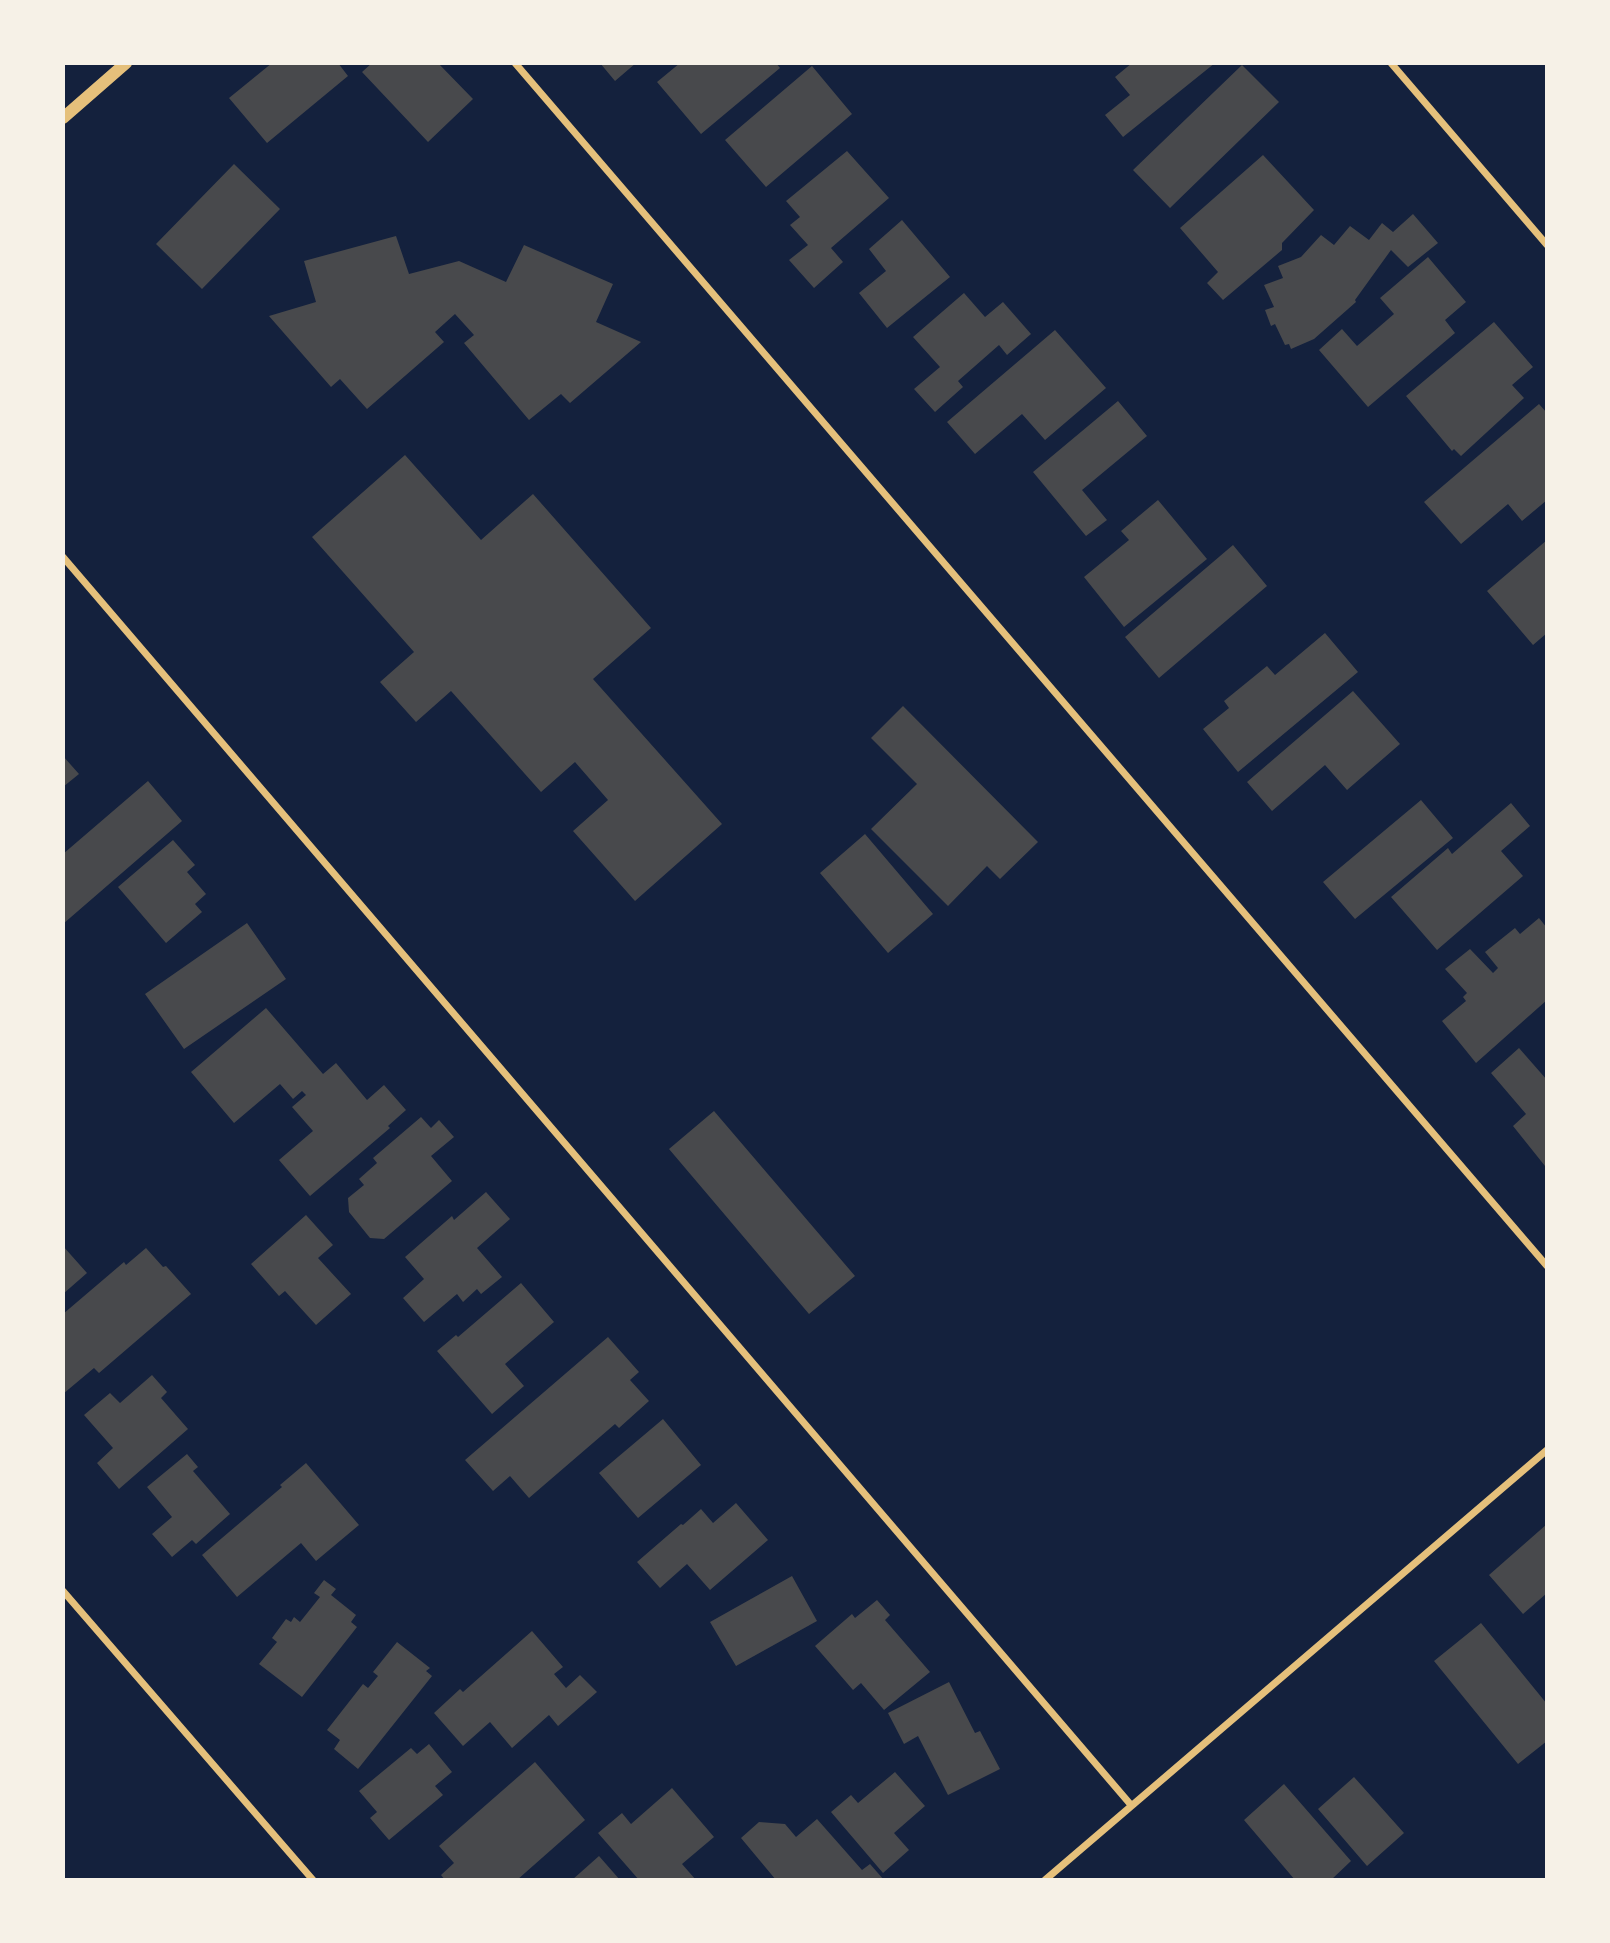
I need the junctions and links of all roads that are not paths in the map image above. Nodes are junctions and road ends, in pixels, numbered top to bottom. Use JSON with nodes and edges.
{"nodes":[{"id":1,"x":126,"y":63,"type":"edge"},
{"id":2,"x":515,"y":63,"type":"edge"},
{"id":3,"x":1391,"y":63,"type":"edge"},
{"id":4,"x":63,"y":118,"type":"edge"},
{"id":5,"x":1547,"y":245,"type":"edge"},
{"id":6,"x":63,"y":557,"type":"edge"},
{"id":7,"x":1547,"y":1266,"type":"edge"},
{"id":8,"x":1547,"y":1450,"type":"edge"},
{"id":9,"x":63,"y":1591,"type":"edge"},
{"id":10,"x":1131,"y":1805,"type":"junction"},
{"id":11,"x":313,"y":1880,"type":"edge"},
{"id":12,"x":1045,"y":1880,"type":"edge"}],
"edges":[{"from":1,"to":4,"type":"street"},
{"from":2,"to":7,"type":"street"},
{"from":3,"to":5,"type":"street"},
{"from":6,"to":10,"type":"street"},
{"from":8,"to":10,"type":"street"},
{"from":9,"to":11,"type":"street"},
{"from":10,"to":12,"type":"street"}]}
